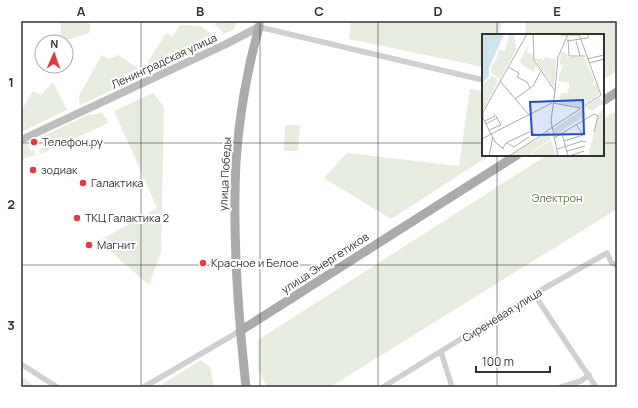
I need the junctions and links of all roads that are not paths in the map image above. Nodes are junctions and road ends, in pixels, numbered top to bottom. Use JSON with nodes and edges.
{"nodes":[{"id":1,"x":260,"y":24,"type":"edge"},
{"id":2,"x":482,"y":80,"type":"edge"},
{"id":3,"x":617,"y":92,"type":"edge"},
{"id":4,"x":604,"y":100,"type":"edge"},
{"id":5,"x":21,"y":140,"type":"edge"},
{"id":6,"x":515,"y":156,"type":"edge"},
{"id":7,"x":617,"y":266,"type":"edge"},
{"id":8,"x":534,"y":294,"type":"junction"},
{"id":9,"x":240,"y":331,"type":"junction"},
{"id":10,"x":441,"y":352,"type":"junction"},
{"id":11,"x":21,"y":364,"type":"edge"},
{"id":12,"x":589,"y":376,"type":"junction"},
{"id":13,"x":57,"y":387,"type":"edge"},
{"id":14,"x":144,"y":387,"type":"edge"},
{"id":15,"x":246,"y":387,"type":"edge"},
{"id":16,"x":383,"y":387,"type":"edge"},
{"id":17,"x":452,"y":387,"type":"edge"},
{"id":18,"x":561,"y":387,"type":"edge"},
{"id":19,"x":596,"y":387,"type":"edge"}],
"edges":[{"from":1,"to":2,"type":"street"},
{"from":1,"to":5,"type":"main road","name":"Ленинградская улица"},
{"from":1,"to":9,"type":"main road","name":"улица Победы"},
{"from":3,"to":4,"type":"main road"},
{"from":6,"to":9,"type":"main road","name":"улица Энергетиков"},
{"from":7,"to":8,"type":"street","name":"Сиреневая улица"},
{"from":8,"to":10,"type":"street","name":"Сиреневая улица"},
{"from":8,"to":12,"type":"street"},
{"from":9,"to":14,"type":"street","name":"улица Энергетиков"},
{"from":9,"to":15,"type":"main road","name":"улица Победы"},
{"from":10,"to":16,"type":"street","name":"Сиреневая улица"},
{"from":10,"to":17,"type":"street"},
{"from":11,"to":13,"type":"street"},
{"from":12,"to":18,"type":"street"},
{"from":12,"to":19,"type":"street"}]}
